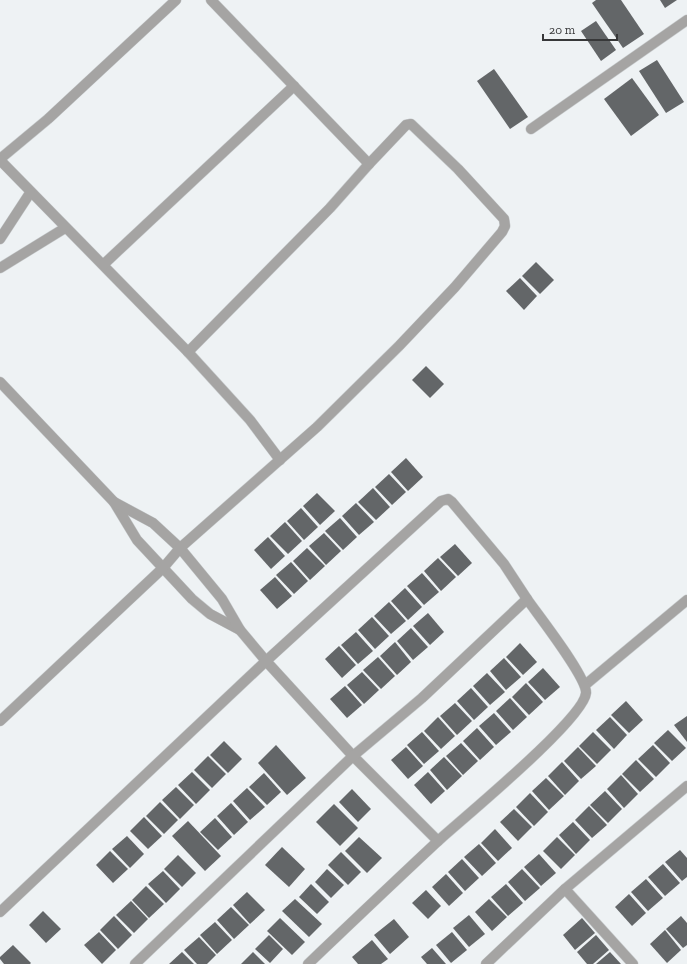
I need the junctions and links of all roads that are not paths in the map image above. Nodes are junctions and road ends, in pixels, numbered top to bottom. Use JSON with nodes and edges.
{"nodes":[{"id":1,"x":176,"y":0,"type":"edge"},
{"id":2,"x":211,"y":0,"type":"edge"},
{"id":3,"x":687,"y":20,"type":"edge"},
{"id":4,"x":294,"y":86,"type":"junction"},
{"id":5,"x":531,"y":130,"type":"dead end"},
{"id":6,"x":0,"y":160,"type":"edge"},
{"id":7,"x":369,"y":164,"type":"junction"},
{"id":8,"x":30,"y":193,"type":"junction"},
{"id":9,"x":65,"y":228,"type":"junction"},
{"id":10,"x":0,"y":239,"type":"edge"},
{"id":11,"x":104,"y":264,"type":"junction"},
{"id":12,"x":0,"y":268,"type":"edge"},
{"id":13,"x":188,"y":352,"type":"junction"},
{"id":14,"x":0,"y":382,"type":"edge"},
{"id":15,"x":280,"y":460,"type":"junction"},
{"id":16,"x":114,"y":502,"type":"junction"},
{"id":17,"x":180,"y":548,"type":"junction"},
{"id":18,"x":163,"y":568,"type":"junction"},
{"id":19,"x":527,"y":599,"type":"junction"},
{"id":20,"x":687,"y":600,"type":"edge"},
{"id":21,"x":240,"y":630,"type":"junction"},
{"id":22,"x":266,"y":661,"type":"junction"},
{"id":23,"x":585,"y":685,"type":"junction"},
{"id":24,"x":0,"y":721,"type":"edge"},
{"id":25,"x":353,"y":756,"type":"junction"},
{"id":26,"x":687,"y":786,"type":"edge"},
{"id":27,"x":438,"y":841,"type":"junction"},
{"id":28,"x":565,"y":889,"type":"junction"},
{"id":29,"x":0,"y":912,"type":"edge"},
{"id":30,"x":135,"y":964,"type":"edge"},
{"id":31,"x":308,"y":964,"type":"edge"},
{"id":32,"x":486,"y":964,"type":"edge"},
{"id":33,"x":633,"y":964,"type":"edge"}],
"edges":[{"from":1,"to":6,"type":"street"},
{"from":2,"to":4,"type":"street"},
{"from":3,"to":5,"type":"street"},
{"from":4,"to":7,"type":"street"},
{"from":4,"to":11,"type":"street"},
{"from":6,"to":8,"type":"street"},
{"from":7,"to":13,"type":"street"},
{"from":7,"to":15,"type":"street"},
{"from":8,"to":9,"type":"street"},
{"from":8,"to":10,"type":"street"},
{"from":9,"to":11,"type":"street"},
{"from":9,"to":12,"type":"street"},
{"from":11,"to":13,"type":"street"},
{"from":13,"to":15,"type":"street"},
{"from":14,"to":16,"type":"street"},
{"from":15,"to":17,"type":"street"},
{"from":16,"to":17,"type":"street"},
{"from":16,"to":18,"type":"street"},
{"from":17,"to":18,"type":"street"},
{"from":17,"to":21,"type":"street"},
{"from":18,"to":21,"type":"street"},
{"from":18,"to":24,"type":"street"},
{"from":19,"to":22,"type":"street"},
{"from":19,"to":23,"type":"street"},
{"from":19,"to":25,"type":"street"},
{"from":20,"to":23,"type":"street"},
{"from":21,"to":22,"type":"street"},
{"from":22,"to":25,"type":"street"},
{"from":22,"to":29,"type":"street"},
{"from":23,"to":27,"type":"street"},
{"from":25,"to":27,"type":"street"},
{"from":25,"to":30,"type":"street"},
{"from":26,"to":28,"type":"street"},
{"from":27,"to":31,"type":"street"},
{"from":28,"to":32,"type":"street"},
{"from":28,"to":33,"type":"street"}]}
